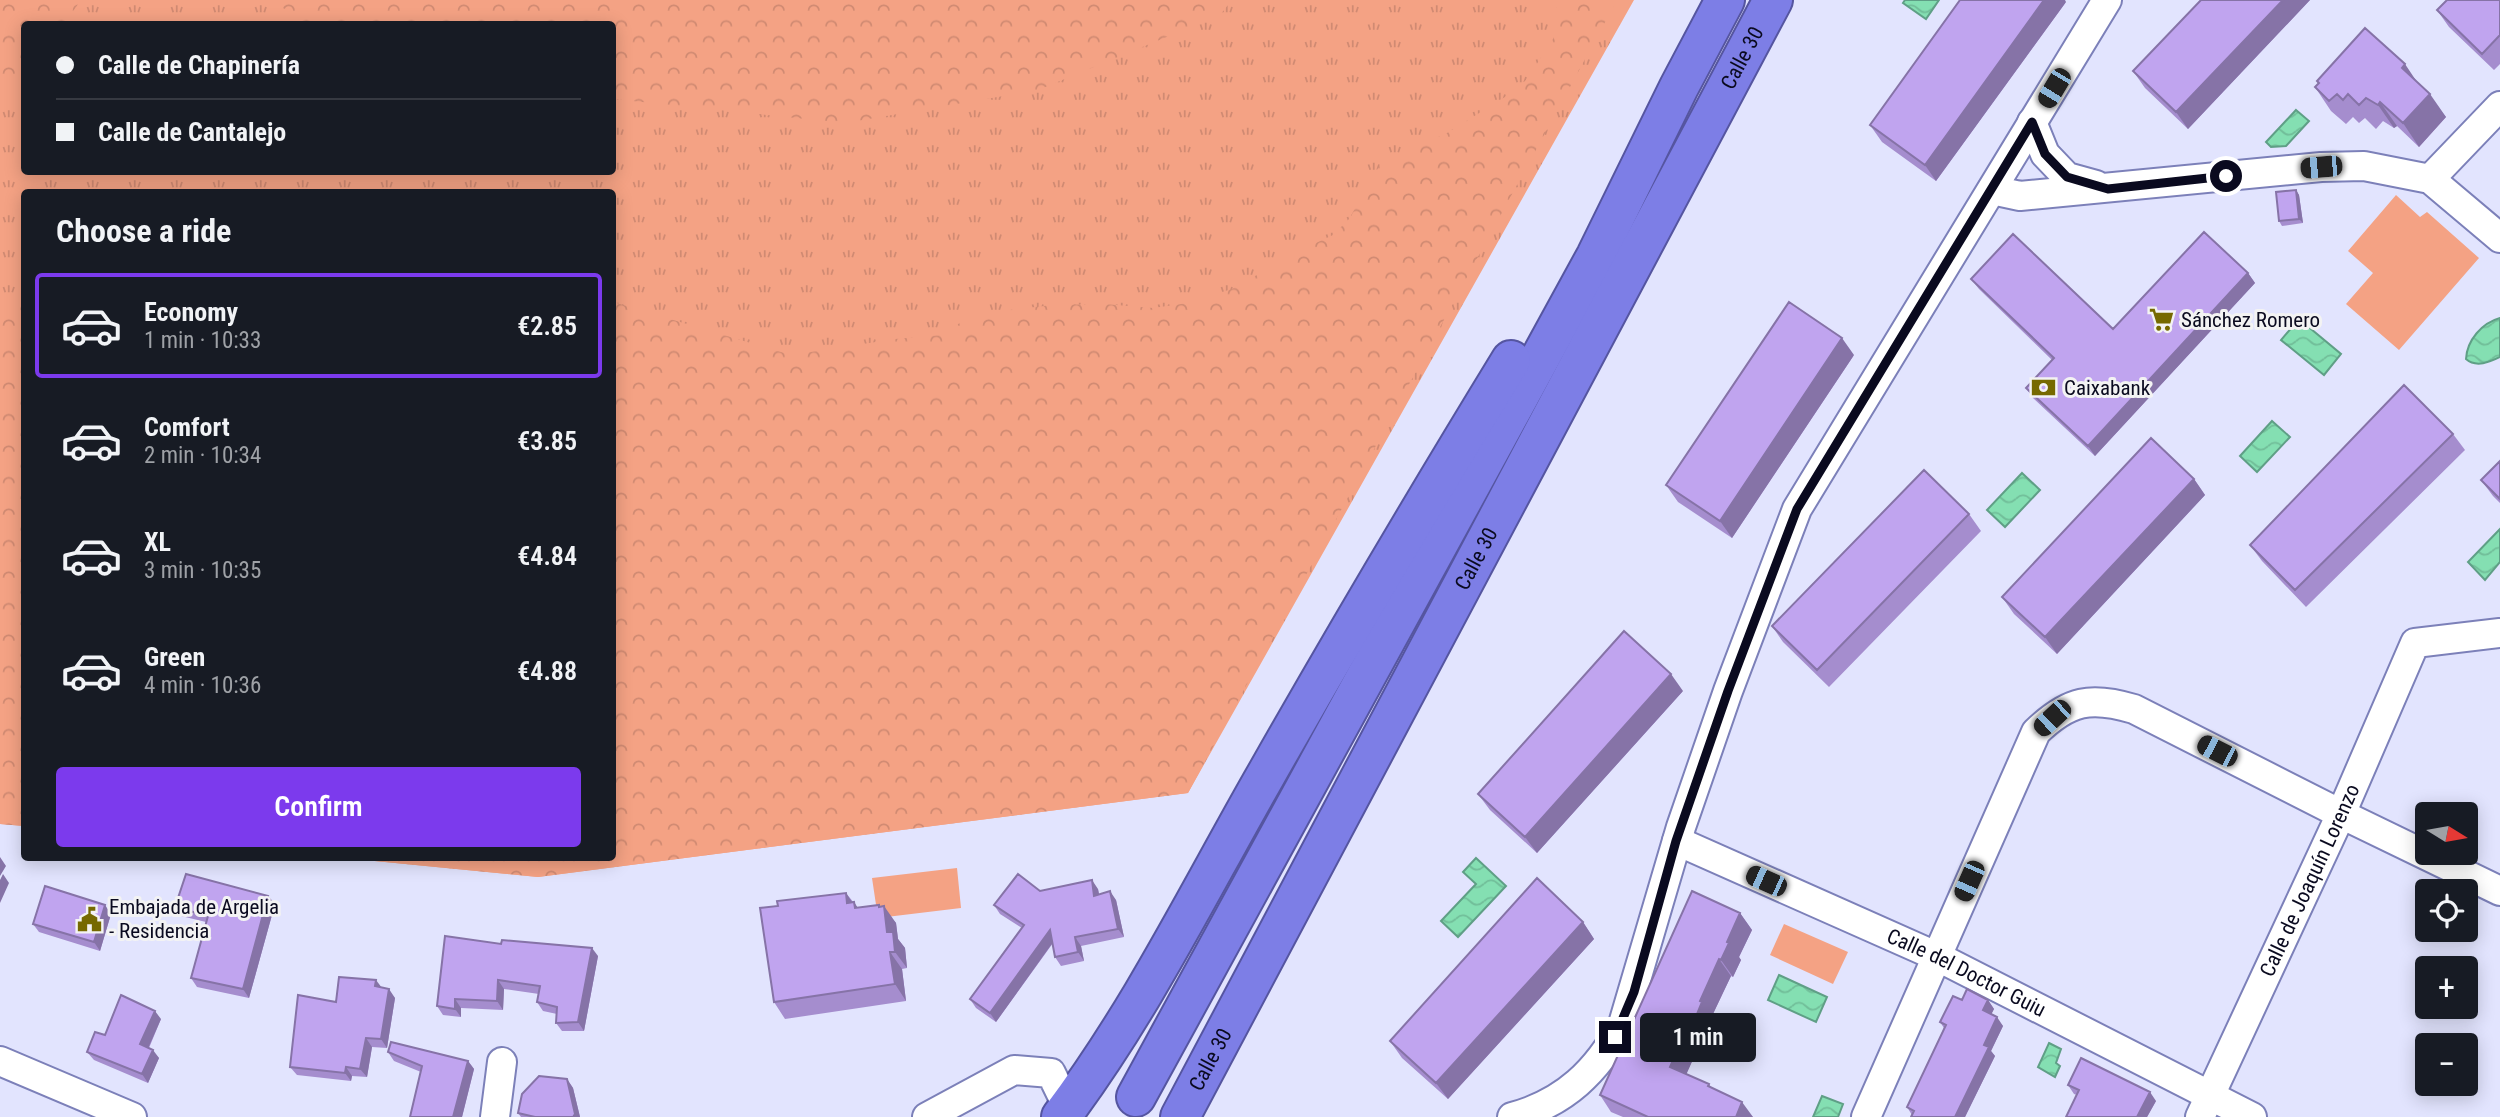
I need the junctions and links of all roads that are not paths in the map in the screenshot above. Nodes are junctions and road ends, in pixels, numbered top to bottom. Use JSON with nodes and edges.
{"nodes":[{"id":1,"x":1725,"y":0,"type":"edge"},
{"id":2,"x":1773,"y":0,"type":"edge"},
{"id":3,"x":2107,"y":0,"type":"edge"},
{"id":4,"x":1679,"y":87,"type":"junction"},
{"id":5,"x":2500,"y":106,"type":"edge"},
{"id":6,"x":2032,"y":122,"type":"junction"},
{"id":7,"x":2430,"y":179,"type":"junction"},
{"id":8,"x":2108,"y":189,"type":"junction"},
{"id":9,"x":1992,"y":190,"type":"junction"},
{"id":10,"x":2500,"y":238,"type":"edge"},
{"id":11,"x":2500,"y":633,"type":"edge"},
{"id":12,"x":2341,"y":814,"type":"junction"},
{"id":13,"x":1676,"y":841,"type":"junction"},
{"id":14,"x":2500,"y":891,"type":"edge"},
{"id":15,"x":1936,"y":956,"type":"junction"},
{"id":16,"x":0,"y":1061,"type":"edge"},
{"id":17,"x":502,"y":1062,"type":"dead end"},
{"id":18,"x":1136,"y":1097,"type":"dead end"},
{"id":19,"x":1565,"y":1106,"type":"edge"},
{"id":20,"x":2205,"y":1107,"type":"edge"},
{"id":21,"x":1065,"y":1112,"type":"edge"},
{"id":22,"x":132,"y":1117,"type":"edge"},
{"id":23,"x":495,"y":1117,"type":"edge"},
{"id":24,"x":927,"y":1117,"type":"edge"},
{"id":25,"x":1180,"y":1117,"type":"edge"},
{"id":26,"x":1512,"y":1117,"type":"edge"},
{"id":27,"x":1866,"y":1117,"type":"edge"},
{"id":28,"x":2252,"y":1117,"type":"edge"}],
"edges":[{"from":1,"to":4,"type":"highway","name":"Calle 30"},
{"from":2,"to":25,"type":"highway","name":"Calle 30"},
{"from":3,"to":6,"type":"street"},
{"from":4,"to":18,"type":"highway","name":"Calle 30"},
{"from":4,"to":21,"type":"highway"},
{"from":5,"to":7,"type":"street"},
{"from":6,"to":8,"type":"street"},
{"from":6,"to":9,"type":"street"},
{"from":7,"to":8,"type":"street"},
{"from":7,"to":10,"type":"street"},
{"from":8,"to":9,"type":"street"},
{"from":9,"to":13,"type":"street"},
{"from":11,"to":12,"type":"street","name":"Calle de Joaquín Lorenzo"},
{"from":12,"to":14,"type":"street"},
{"from":12,"to":15,"type":"street"},
{"from":12,"to":20,"type":"street","name":"Calle de Joaquín Lorenzo"},
{"from":13,"to":15,"type":"street","name":"Calle del Doctor Guiu"},
{"from":13,"to":19,"type":"street"},
{"from":15,"to":20,"type":"street","name":"Calle del Doctor Guiu"},
{"from":15,"to":27,"type":"street"},
{"from":16,"to":22,"type":"street"},
{"from":17,"to":23,"type":"street"},
{"from":19,"to":26,"type":"street"},
{"from":20,"to":28,"type":"street","name":"Calle del Doctor Guiu"},
{"from":21,"to":24,"type":"street"}]}
